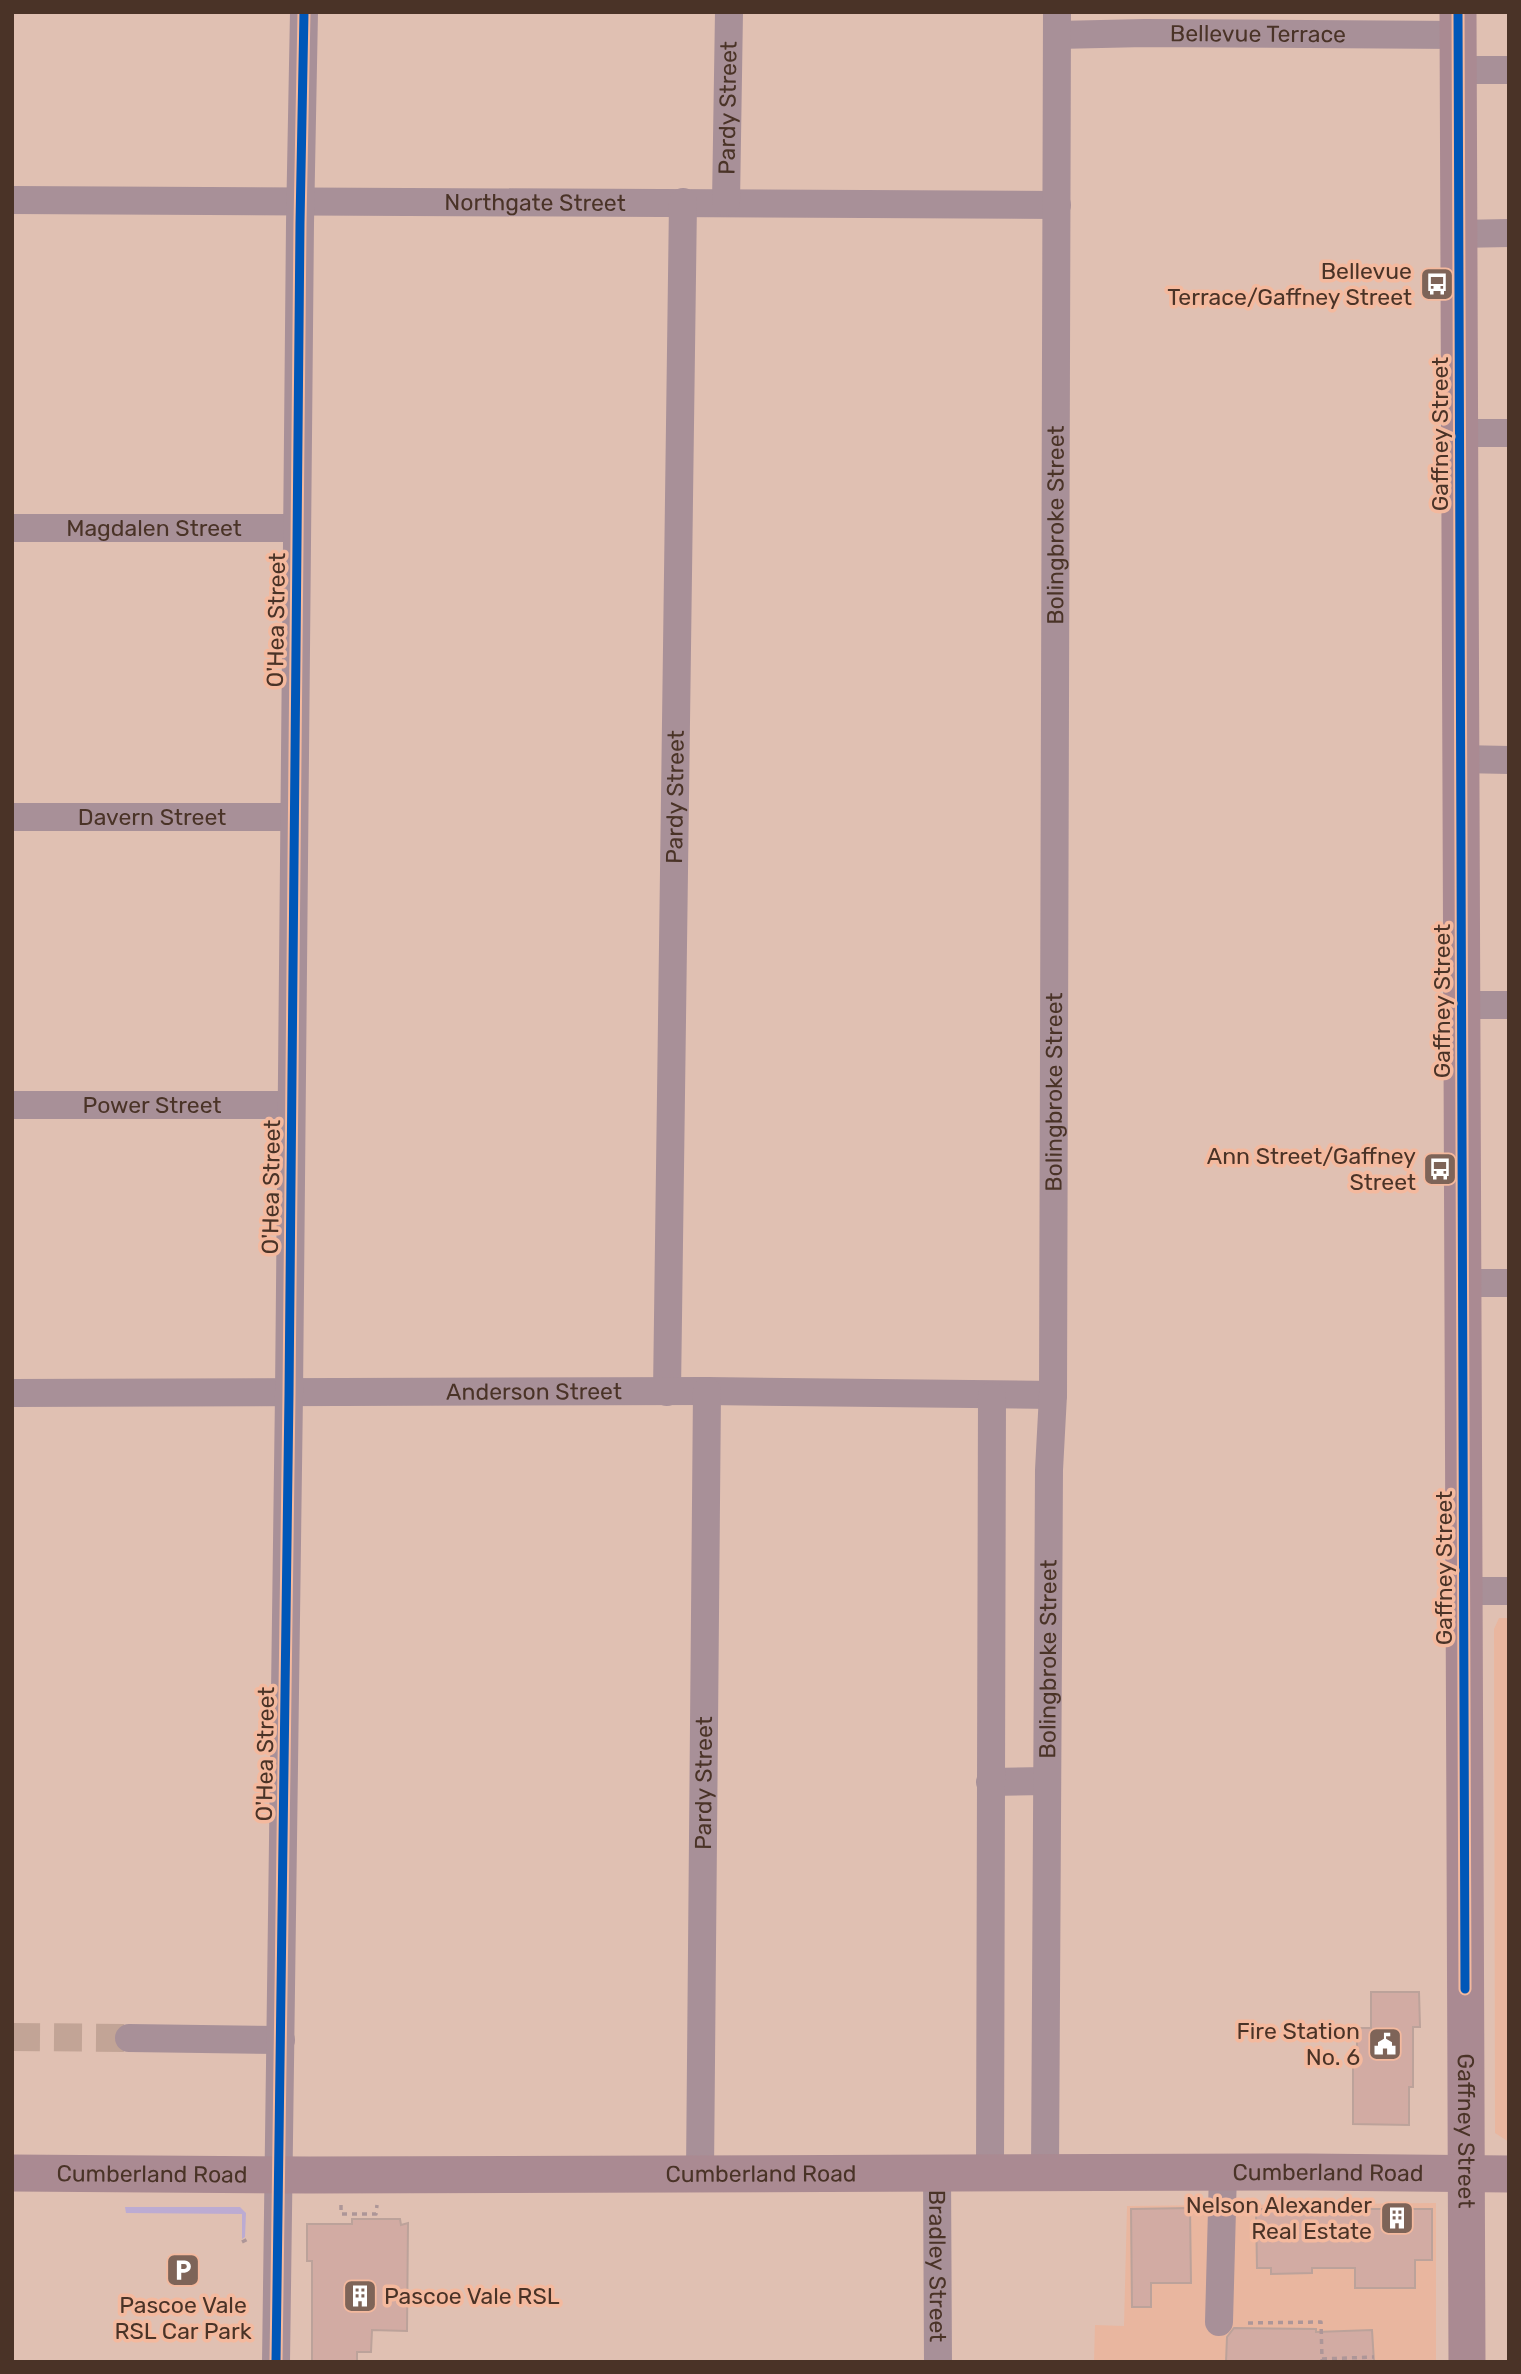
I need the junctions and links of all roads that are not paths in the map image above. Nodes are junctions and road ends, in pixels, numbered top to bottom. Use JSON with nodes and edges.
{"nodes":[{"id":1,"x":304,"y":12,"type":"edge"},
{"id":2,"x":729,"y":12,"type":"edge"},
{"id":3,"x":1057,"y":24,"type":"edge"},
{"id":4,"x":1458,"y":39,"type":"edge"},
{"id":5,"x":1509,"y":70,"type":"edge"},
{"id":6,"x":12,"y":200,"type":"edge"},
{"id":7,"x":300,"y":201,"type":"junction"},
{"id":8,"x":683,"y":202,"type":"junction"},
{"id":9,"x":726,"y":202,"type":"junction"},
{"id":10,"x":1057,"y":205,"type":"junction"},
{"id":11,"x":1509,"y":233,"type":"edge"},
{"id":12,"x":1458,"y":234,"type":"junction"},
{"id":13,"x":1459,"y":433,"type":"junction"},
{"id":14,"x":1509,"y":433,"type":"edge"},
{"id":15,"x":12,"y":528,"type":"edge"},
{"id":16,"x":296,"y":528,"type":"junction"},
{"id":17,"x":1460,"y":759,"type":"junction"},
{"id":18,"x":1509,"y":760,"type":"edge"},
{"id":19,"x":12,"y":817,"type":"edge"},
{"id":20,"x":293,"y":817,"type":"junction"},
{"id":21,"x":1461,"y":1005,"type":"junction"},
{"id":22,"x":1509,"y":1005,"type":"edge"},
{"id":23,"x":291,"y":1104,"type":"junction"},
{"id":24,"x":12,"y":1105,"type":"edge"},
{"id":25,"x":1462,"y":1283,"type":"junction"},
{"id":26,"x":1509,"y":1283,"type":"edge"},
{"id":27,"x":707,"y":1391,"type":"junction"},
{"id":28,"x":667,"y":1392,"type":"junction"},
{"id":29,"x":12,"y":1394,"type":"edge"},
{"id":30,"x":289,"y":1394,"type":"junction"},
{"id":31,"x":1053,"y":1395,"type":"junction"},
{"id":32,"x":992,"y":1396,"type":"junction"},
{"id":33,"x":1463,"y":1591,"type":"junction"},
{"id":34,"x":1509,"y":1591,"type":"edge"},
{"id":35,"x":990,"y":1782,"type":"junction"},
{"id":36,"x":1046,"y":1782,"type":"junction"},
{"id":37,"x":129,"y":2038,"type":"tunnel mouth"},
{"id":38,"x":281,"y":2040,"type":"junction"},
{"id":39,"x":937,"y":2172,"type":"junction"},
{"id":40,"x":990,"y":2172,"type":"junction"},
{"id":41,"x":1045,"y":2172,"type":"junction"},
{"id":42,"x":1223,"y":2172,"type":"junction"},
{"id":43,"x":12,"y":2173,"type":"edge"},
{"id":44,"x":700,"y":2173,"type":"junction"},
{"id":45,"x":280,"y":2174,"type":"junction"},
{"id":46,"x":1466,"y":2174,"type":"junction"},
{"id":47,"x":1509,"y":2174,"type":"edge"},
{"id":48,"x":1219,"y":2322,"type":"dead end"},
{"id":49,"x":276,"y":2362,"type":"edge"},
{"id":50,"x":938,"y":2362,"type":"edge"},
{"id":51,"x":1467,"y":2362,"type":"edge"}],
"edges":[{"from":1,"to":7,"type":"street","name":"O'Hea Street"},
{"from":2,"to":9,"type":"street","name":"Pardy Street"},
{"from":3,"to":4,"type":"street","name":"Bellevue Terrace"},
{"from":3,"to":10,"type":"street","name":"Bolingbroke Street"},
{"from":4,"to":5,"type":"street","name":"Bellevue Terrace"},
{"from":4,"to":12,"type":"main road","name":"Gaffney Street"},
{"from":6,"to":7,"type":"street","name":"Northgate Street"},
{"from":7,"to":8,"type":"street","name":"Northgate Street"},
{"from":7,"to":16,"type":"street","name":"O'Hea Street"},
{"from":8,"to":9,"type":"street","name":"Northgate Street"},
{"from":8,"to":28,"type":"street","name":"Pardy Street"},
{"from":9,"to":10,"type":"street","name":"Northgate Street"},
{"from":10,"to":31,"type":"street","name":"Bolingbroke Street"},
{"from":11,"to":12,"type":"street"},
{"from":12,"to":13,"type":"main road","name":"Gaffney Street"},
{"from":13,"to":14,"type":"street"},
{"from":13,"to":17,"type":"main road","name":"Gaffney Street"},
{"from":15,"to":16,"type":"street","name":"Magdalen Street"},
{"from":16,"to":20,"type":"street","name":"O'Hea Street"},
{"from":17,"to":18,"type":"street"},
{"from":17,"to":21,"type":"main road","name":"Gaffney Street"},
{"from":19,"to":20,"type":"street","name":"Davern Street"},
{"from":20,"to":23,"type":"street","name":"O'Hea Street"},
{"from":21,"to":22,"type":"street"},
{"from":21,"to":25,"type":"main road","name":"Gaffney Street"},
{"from":23,"to":24,"type":"street","name":"Power Street"},
{"from":23,"to":30,"type":"street","name":"O'Hea Street"},
{"from":25,"to":26,"type":"street"},
{"from":25,"to":33,"type":"main road","name":"Gaffney Street"},
{"from":27,"to":28,"type":"street","name":"Anderson Street"},
{"from":27,"to":32,"type":"street","name":"Anderson Street"},
{"from":27,"to":44,"type":"street","name":"Pardy Street"},
{"from":28,"to":30,"type":"street","name":"Anderson Street"},
{"from":29,"to":30,"type":"street","name":"Anderson Street"},
{"from":30,"to":38,"type":"street","name":"O'Hea Street"},
{"from":31,"to":32,"type":"street","name":"Anderson Street"},
{"from":31,"to":36,"type":"street","name":"Bolingbroke Street"},
{"from":32,"to":35,"type":"street"},
{"from":33,"to":34,"type":"street"},
{"from":33,"to":46,"type":"main road","name":"Gaffney Street"},
{"from":35,"to":36,"type":"street"},
{"from":35,"to":40,"type":"street"},
{"from":36,"to":41,"type":"street","name":"Bolingbroke Street"},
{"from":37,"to":38,"type":"street"},
{"from":38,"to":45,"type":"street","name":"O'Hea Street"},
{"from":39,"to":40,"type":"main road","name":"Cumberland Road"},
{"from":39,"to":44,"type":"main road","name":"Cumberland Road"},
{"from":39,"to":50,"type":"street","name":"Bradley Street"},
{"from":40,"to":41,"type":"main road","name":"Cumberland Road"},
{"from":41,"to":42,"type":"main road","name":"Cumberland Road"},
{"from":42,"to":46,"type":"main road","name":"Cumberland Road"},
{"from":42,"to":48,"type":"street"},
{"from":43,"to":45,"type":"main road","name":"Cumberland Road"},
{"from":44,"to":45,"type":"main road","name":"Cumberland Road"},
{"from":45,"to":49,"type":"street","name":"O'Hea Street"},
{"from":46,"to":47,"type":"main road","name":"Cumberland Road"},
{"from":46,"to":51,"type":"main road","name":"Gaffney Street"}]}
